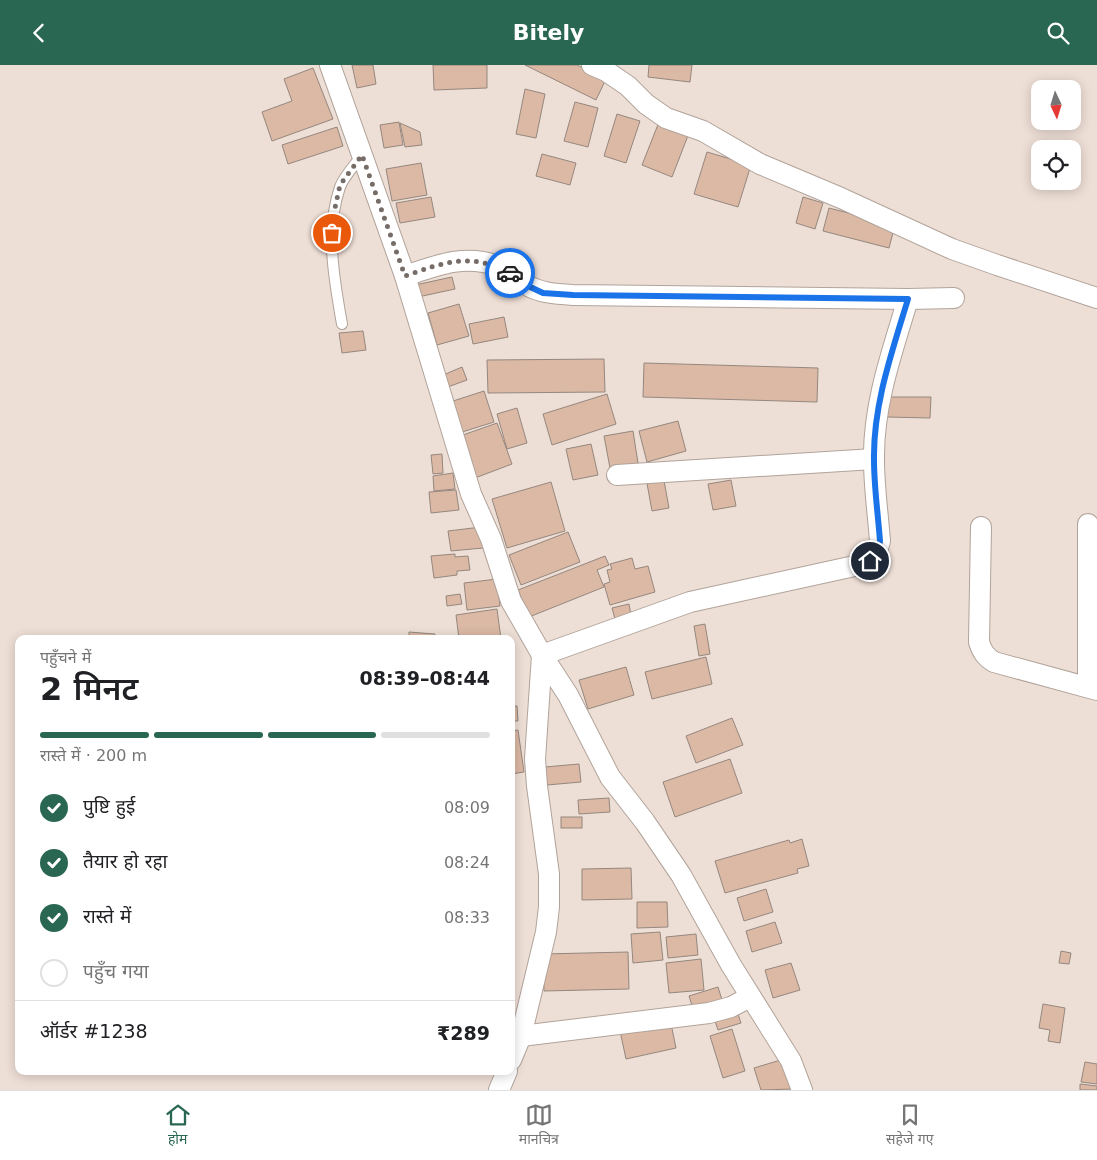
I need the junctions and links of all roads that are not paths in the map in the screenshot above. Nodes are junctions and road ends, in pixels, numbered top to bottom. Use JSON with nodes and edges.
{"nodes":[{"id":1,"x":330,"y":65,"type":"edge"},
{"id":2,"x":592,"y":65,"type":"edge"},
{"id":3,"x":362,"y":155,"type":"junction"},
{"id":4,"x":405,"y":276,"type":"junction"},
{"id":5,"x":954,"y":298,"type":"dead end"},
{"id":6,"x":1097,"y":298,"type":"edge"},
{"id":7,"x":908,"y":299,"type":"junction"},
{"id":8,"x":342,"y":324,"type":"dead end"},
{"id":9,"x":874,"y":459,"type":"junction"},
{"id":10,"x":617,"y":475,"type":"dead end"},
{"id":11,"x":1088,"y":523,"type":"dead end"},
{"id":12,"x":981,"y":527,"type":"dead end"},
{"id":13,"x":542,"y":655,"type":"junction"},
{"id":14,"x":1093,"y":688,"type":"edge"},
{"id":15,"x":750,"y":997,"type":"junction"},
{"id":16,"x":521,"y":1036,"type":"junction"},
{"id":17,"x":515,"y":1050,"type":"edge"},
{"id":18,"x":505,"y":1075,"type":"edge"},
{"id":19,"x":499,"y":1090,"type":"edge"},
{"id":20,"x":802,"y":1090,"type":"edge"}],
"edges":[{"from":1,"to":3,"type":"street"},
{"from":2,"to":6,"type":"street"},
{"from":3,"to":4,"type":"street"},
{"from":3,"to":8,"type":"lane"},
{"from":4,"to":7,"type":"street"},
{"from":4,"to":13,"type":"street"},
{"from":5,"to":7,"type":"street"},
{"from":7,"to":9,"type":"street"},
{"from":9,"to":10,"type":"street"},
{"from":9,"to":13,"type":"street"},
{"from":11,"to":14,"type":"street"},
{"from":12,"to":14,"type":"street"},
{"from":13,"to":15,"type":"street"},
{"from":13,"to":16,"type":"street"},
{"from":15,"to":16,"type":"street"},
{"from":15,"to":20,"type":"street"},
{"from":16,"to":17,"type":"street"},
{"from":18,"to":19,"type":"street"}]}
